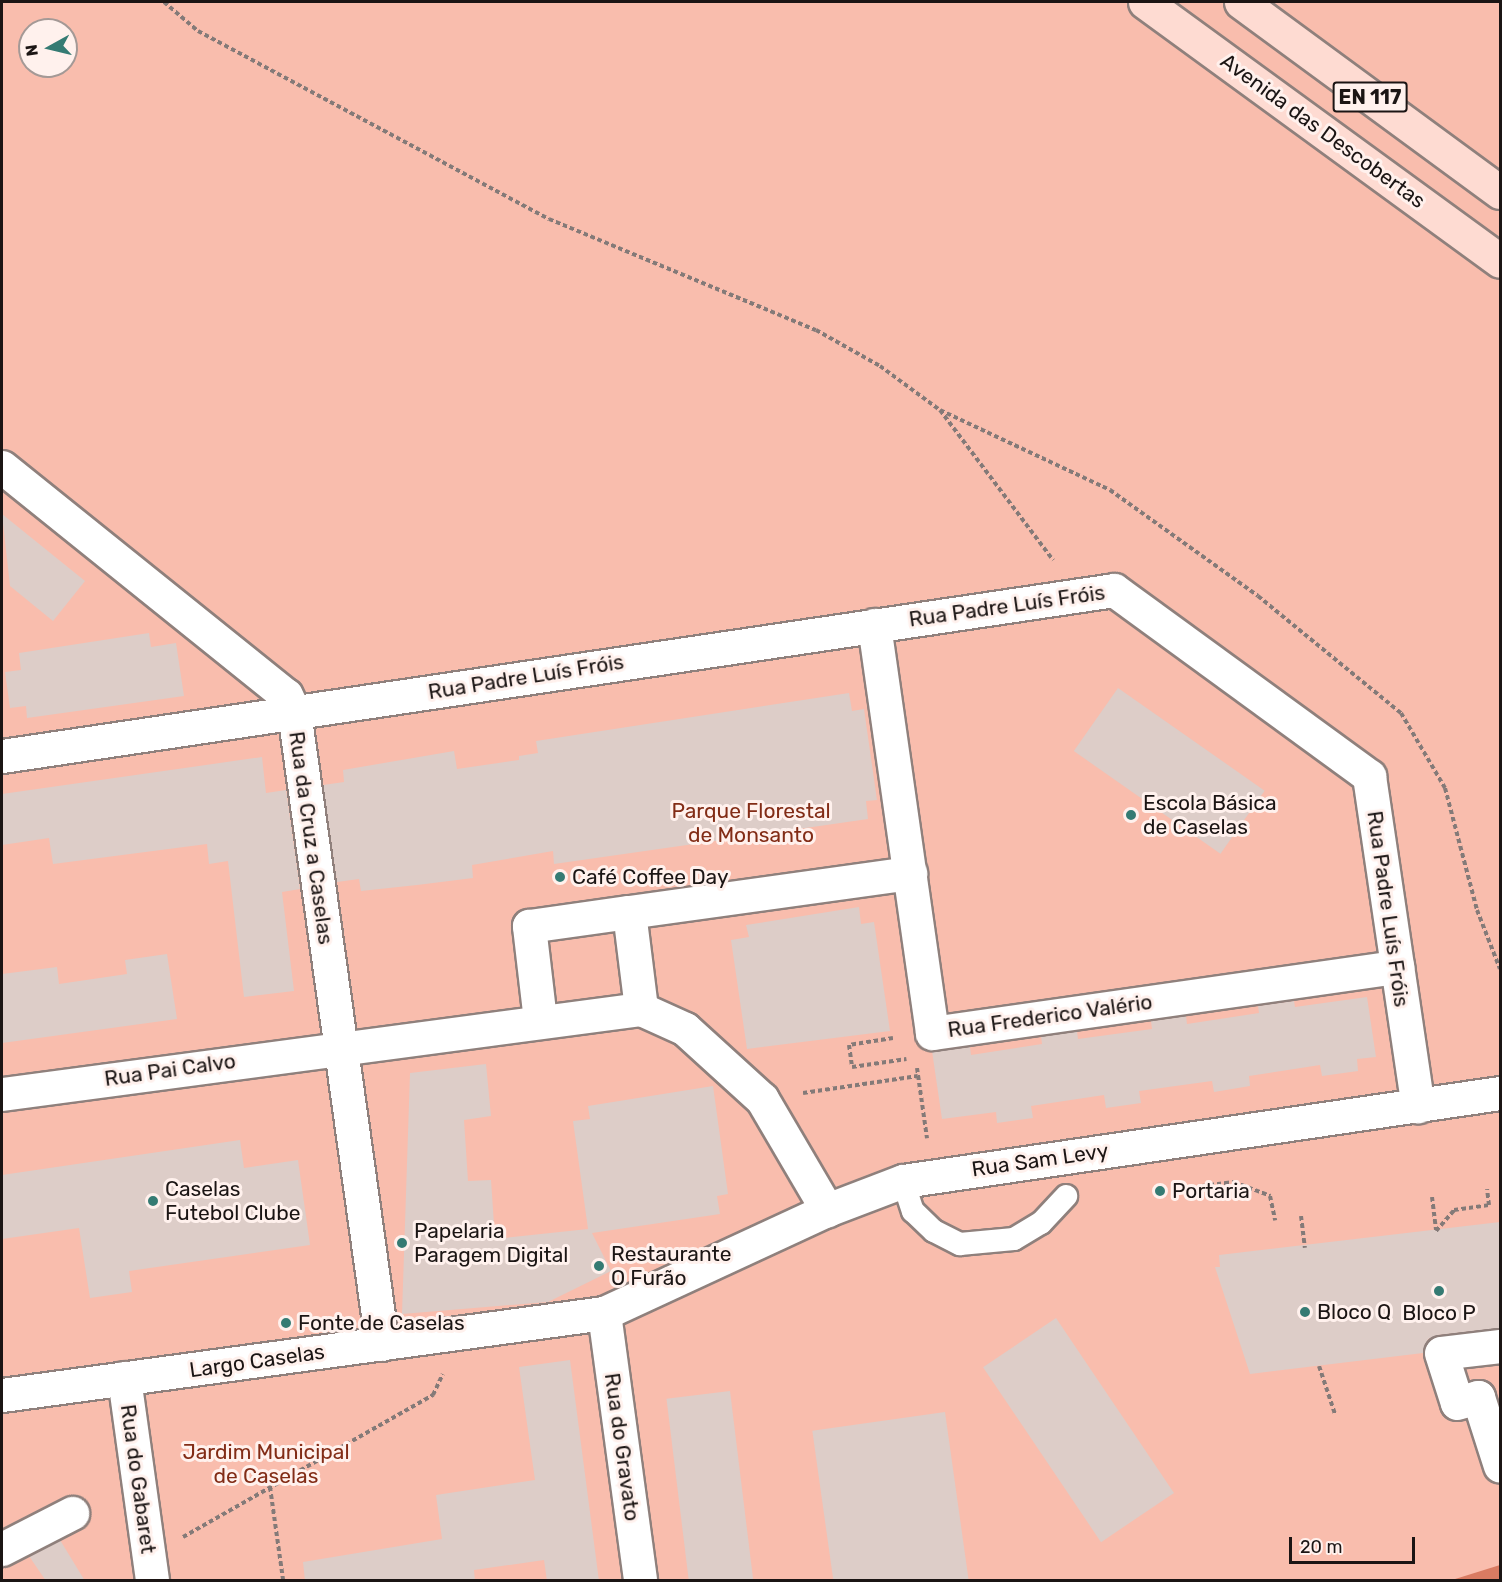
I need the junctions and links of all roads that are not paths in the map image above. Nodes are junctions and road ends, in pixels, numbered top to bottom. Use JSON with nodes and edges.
{"nodes":[{"id":1,"x":1145,"y":2,"type":"edge"},
{"id":2,"x":1241,"y":2,"type":"edge"},
{"id":3,"x":1494,"y":186,"type":"edge"},
{"id":4,"x":1500,"y":261,"type":"edge"},
{"id":5,"x":2,"y":467,"type":"edge"},
{"id":6,"x":873,"y":625,"type":"junction"},
{"id":7,"x":294,"y":712,"type":"junction"},
{"id":8,"x":2,"y":756,"type":"edge"},
{"id":9,"x":910,"y":873,"type":"junction"},
{"id":10,"x":629,"y":912,"type":"junction"},
{"id":11,"x":1397,"y":967,"type":"junction"},
{"id":12,"x":641,"y":1009,"type":"junction"},
{"id":13,"x":540,"y":1020,"type":"junction"},
{"id":14,"x":339,"y":1045,"type":"junction"},
{"id":15,"x":1500,"y":1093,"type":"edge"},
{"id":16,"x":2,"y":1094,"type":"edge"},
{"id":17,"x":1418,"y":1106,"type":"junction"},
{"id":18,"x":918,"y":1178,"type":"junction"},
{"id":19,"x":1066,"y":1196,"type":"dead end"},
{"id":20,"x":827,"y":1210,"type":"junction"},
{"id":21,"x":604,"y":1313,"type":"junction"},
{"id":22,"x":382,"y":1344,"type":"junction"},
{"id":23,"x":1500,"y":1346,"type":"edge"},
{"id":24,"x":124,"y":1378,"type":"junction"},
{"id":25,"x":2,"y":1395,"type":"edge"},
{"id":26,"x":1500,"y":1466,"type":"edge"},
{"id":27,"x":72,"y":1513,"type":"dead end"},
{"id":28,"x":2,"y":1550,"type":"edge"},
{"id":29,"x":150,"y":1568,"type":"edge"},
{"id":30,"x":640,"y":1581,"type":"edge"}],
"edges":[{"from":1,"to":4,"type":"main road","name":"Avenida das Descobertas"},
{"from":2,"to":3,"type":"main road","number":"EN 117"},
{"from":5,"to":7,"type":"street","name":"Rua da Cruz a Caselas"},
{"from":6,"to":7,"type":"street","name":"Rua Padre Luís Fróis"},
{"from":6,"to":9,"type":"street","name":"Rua Frederico Valério"},
{"from":6,"to":11,"type":"street","name":"Rua Padre Luís Fróis"},
{"from":7,"to":8,"type":"street","name":"Rua Padre Luís Fróis"},
{"from":7,"to":14,"type":"street","name":"Rua da Cruz a Caselas"},
{"from":9,"to":10,"type":"street"},
{"from":9,"to":11,"type":"street","name":"Rua Frederico Valério"},
{"from":10,"to":12,"type":"street"},
{"from":10,"to":13,"type":"street"},
{"from":11,"to":17,"type":"street","name":"Rua Padre Luís Fróis"},
{"from":12,"to":13,"type":"street","name":"Rua Pai Calvo"},
{"from":12,"to":20,"type":"street"},
{"from":13,"to":14,"type":"street","name":"Rua Pai Calvo"},
{"from":14,"to":16,"type":"street","name":"Rua Pai Calvo"},
{"from":14,"to":22,"type":"street","name":"Rua da Cruz a Caselas"},
{"from":15,"to":17,"type":"street","name":"Rua Sam Levy"},
{"from":17,"to":18,"type":"street","name":"Rua Sam Levy"},
{"from":18,"to":19,"type":"lane"},
{"from":18,"to":20,"type":"street","name":"Rua Sam Levy"},
{"from":20,"to":21,"type":"street","name":"Rua Sam Levy"},
{"from":21,"to":22,"type":"street","name":"Largo Caselas"},
{"from":21,"to":30,"type":"street","name":"Rua do Gravato"},
{"from":22,"to":24,"type":"street","name":"Largo Caselas"},
{"from":23,"to":26,"type":"street"},
{"from":24,"to":25,"type":"street","name":"Largo Caselas"},
{"from":24,"to":29,"type":"street","name":"Rua do Gabaret"},
{"from":27,"to":28,"type":"street"}]}
